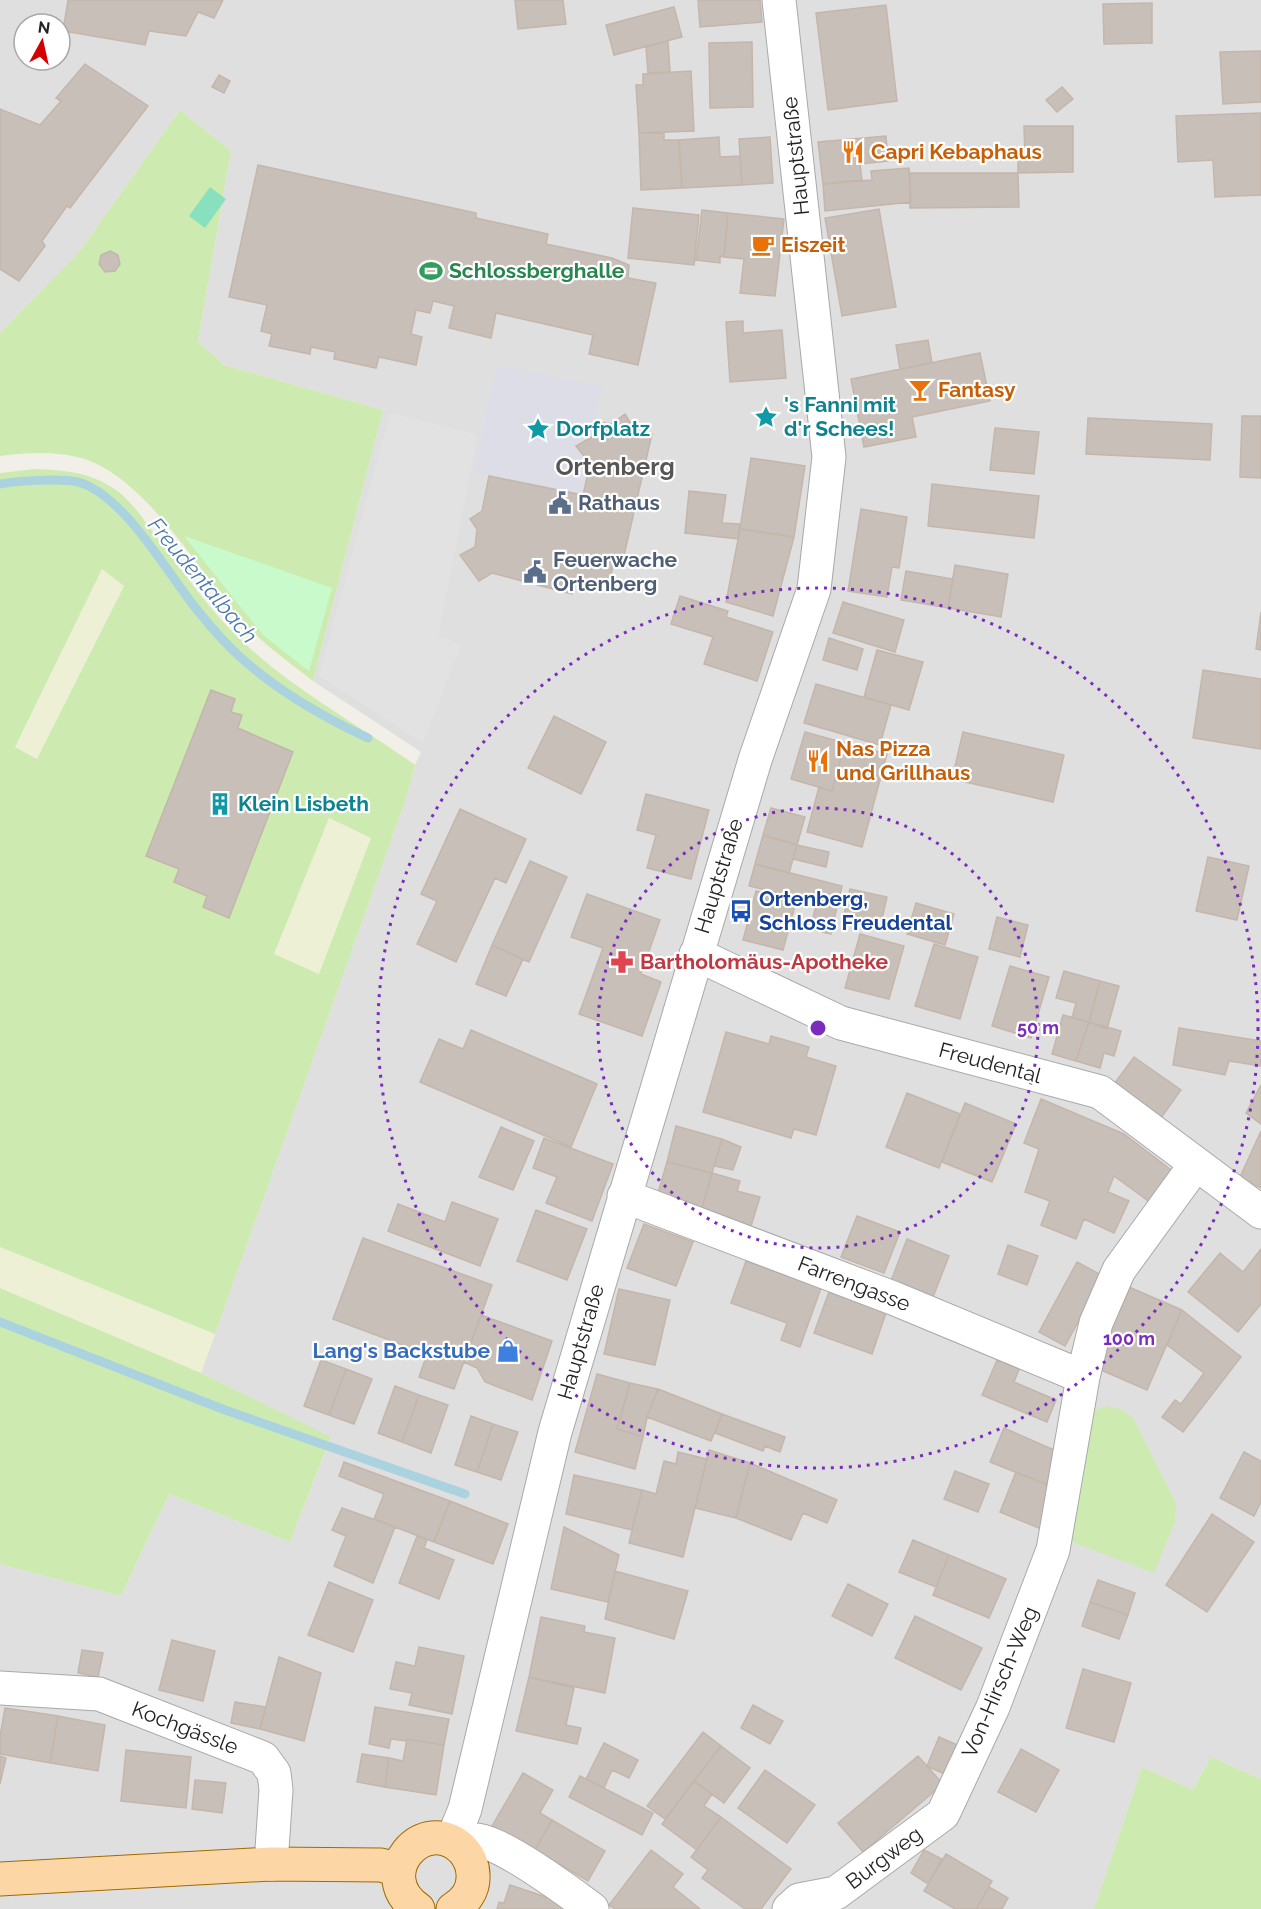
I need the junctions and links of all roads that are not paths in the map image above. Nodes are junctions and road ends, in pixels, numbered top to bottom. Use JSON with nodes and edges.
{"nodes":[{"id":1,"x":779,"y":0,"type":"edge"},
{"id":2,"x":696,"y":954,"type":"junction"},
{"id":3,"x":1196,"y":1164,"type":"junction"},
{"id":4,"x":624,"y":1196,"type":"junction"},
{"id":5,"x":1261,"y":1212,"type":"edge"},
{"id":6,"x":1083,"y":1377,"type":"junction"},
{"id":7,"x":0,"y":1688,"type":"edge"},
{"id":8,"x":943,"y":1814,"type":"joint"},
{"id":9,"x":455,"y":1843,"type":"junction"},
{"id":10,"x":271,"y":1864,"type":"junction"},
{"id":11,"x":398,"y":1870,"type":"junction"},
{"id":12,"x":0,"y":1878,"type":"edge"},
{"id":13,"x":418,"y":1909,"type":"edge"},
{"id":14,"x":453,"y":1909,"type":"edge"},
{"id":15,"x":592,"y":1909,"type":"edge"},
{"id":16,"x":789,"y":1909,"type":"edge"}],
"edges":[{"from":1,"to":2,"type":"street","name":"Hauptstraße"},
{"from":2,"to":3,"type":"street","name":"Freudental"},
{"from":2,"to":4,"type":"street","name":"Hauptstraße"},
{"from":3,"to":5,"type":"street","name":"Freudental"},
{"from":3,"to":6,"type":"street"},
{"from":4,"to":6,"type":"street","name":"Farrengasse"},
{"from":4,"to":9,"type":"street","name":"Hauptstraße"},
{"from":6,"to":8,"type":"street","name":"Von-Hirsch-Weg"},
{"from":7,"to":10,"type":"street","name":"Kochgässle"},
{"from":8,"to":16,"type":"street","name":"Burgweg"},
{"from":9,"to":11,"type":"main road"},
{"from":9,"to":14,"type":"main road"},
{"from":9,"to":15,"type":"street"},
{"from":10,"to":11,"type":"main road"},
{"from":10,"to":12,"type":"main road"},
{"from":11,"to":13,"type":"main road"}]}
